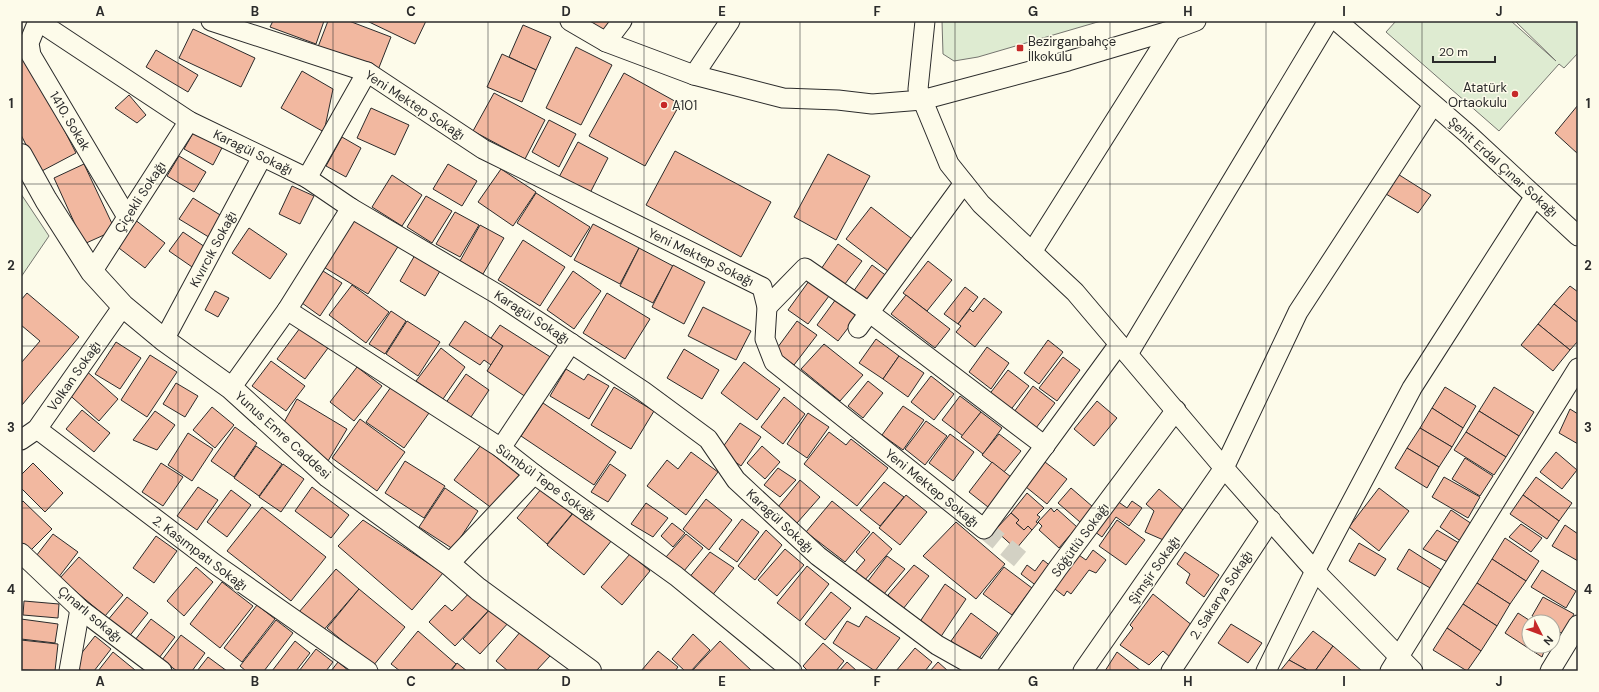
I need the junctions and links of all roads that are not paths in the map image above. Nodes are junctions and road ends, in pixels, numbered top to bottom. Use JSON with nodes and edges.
{"nodes":[{"id":1,"x":38,"y":21,"type":"edge"},
{"id":2,"x":210,"y":21,"type":"edge"},
{"id":3,"x":570,"y":21,"type":"edge"},
{"id":4,"x":622,"y":21,"type":"edge"},
{"id":5,"x":730,"y":21,"type":"edge"},
{"id":6,"x":925,"y":21,"type":"edge"},
{"id":7,"x":1196,"y":21,"type":"edge"},
{"id":8,"x":1328,"y":21,"type":"edge"},
{"id":9,"x":1337,"y":21,"type":"edge"},
{"id":10,"x":1172,"y":30,"type":"junction"},
{"id":11,"x":606,"y":42,"type":"junction"},
{"id":12,"x":367,"y":72,"type":"junction"},
{"id":13,"x":694,"y":75,"type":"junction"},
{"id":14,"x":922,"y":100,"type":"junction"},
{"id":15,"x":1433,"y":104,"type":"junction"},
{"id":16,"x":189,"y":121,"type":"junction"},
{"id":17,"x":21,"y":155,"type":"edge"},
{"id":18,"x":262,"y":157,"type":"junction"},
{"id":19,"x":307,"y":178,"type":"junction"},
{"id":20,"x":964,"y":183,"type":"junction"},
{"id":21,"x":1535,"y":196,"type":"junction"},
{"id":22,"x":351,"y":208,"type":"junction"},
{"id":23,"x":127,"y":217,"type":"junction"},
{"id":24,"x":1578,"y":236,"type":"edge"},
{"id":25,"x":1032,"y":252,"type":"junction"},
{"id":26,"x":92,"y":272,"type":"junction"},
{"id":27,"x":123,"y":306,"type":"junction"},
{"id":28,"x":767,"y":307,"type":"junction"},
{"id":29,"x":287,"y":310,"type":"junction"},
{"id":30,"x":870,"y":314,"type":"junction"},
{"id":31,"x":858,"y":328,"type":"dead end"},
{"id":32,"x":164,"y":340,"type":"junction"},
{"id":33,"x":571,"y":343,"type":"junction"},
{"id":34,"x":1123,"y":349,"type":"junction"},
{"id":35,"x":1578,"y":368,"type":"edge"},
{"id":36,"x":231,"y":388,"type":"junction"},
{"id":37,"x":1176,"y":410,"type":"junction"},
{"id":38,"x":37,"y":429,"type":"junction"},
{"id":39,"x":21,"y":440,"type":"edge"},
{"id":40,"x":1045,"y":446,"type":"junction"},
{"id":41,"x":501,"y":448,"type":"junction"},
{"id":42,"x":1224,"y":468,"type":"junction"},
{"id":43,"x":534,"y":474,"type":"junction"},
{"id":44,"x":1271,"y":520,"type":"junction"},
{"id":45,"x":21,"y":553,"type":"edge"},
{"id":46,"x":449,"y":564,"type":"junction"},
{"id":47,"x":1315,"y":570,"type":"junction"},
{"id":48,"x":80,"y":609,"type":"junction"},
{"id":49,"x":1578,"y":625,"type":"edge"},
{"id":50,"x":1394,"y":664,"type":"edge"},
{"id":51,"x":156,"y":669,"type":"edge"},
{"id":52,"x":69,"y":671,"type":"edge"},
{"id":53,"x":368,"y":671,"type":"edge"},
{"id":54,"x":590,"y":671,"type":"edge"},
{"id":55,"x":792,"y":671,"type":"edge"},
{"id":56,"x":984,"y":671,"type":"edge"},
{"id":57,"x":1082,"y":671,"type":"edge"},
{"id":58,"x":1171,"y":671,"type":"edge"},
{"id":59,"x":1266,"y":671,"type":"edge"},
{"id":60,"x":1413,"y":671,"type":"edge"},
{"id":61,"x":1550,"y":671,"type":"edge"}],
"edges":[{"from":1,"to":16,"type":"street","name":"Karagül Sokağı"},
{"from":1,"to":23,"type":"street","name":"1410. Sokak"},
{"from":2,"to":12,"type":"street","name":"Yeni Mektep Sokağı"},
{"from":3,"to":11,"type":"street"},
{"from":4,"to":11,"type":"street"},
{"from":5,"to":13,"type":"street"},
{"from":6,"to":14,"type":"street"},
{"from":7,"to":10,"type":"street"},
{"from":8,"to":34,"type":"street","name":"Yeni Mektep Sokağı"},
{"from":9,"to":15,"type":"street","name":"Şehit Erdal Çınar Sokağı"},
{"from":10,"to":14,"type":"street"},
{"from":10,"to":25,"type":"street"},
{"from":11,"to":13,"type":"street"},
{"from":12,"to":19,"type":"street"},
{"from":12,"to":28,"type":"street","name":"Yeni Mektep Sokağı"},
{"from":13,"to":14,"type":"street"},
{"from":14,"to":20,"type":"street"},
{"from":15,"to":21,"type":"street","name":"Şehit Erdal Çınar Sokağı"},
{"from":15,"to":42,"type":"street","name":"Şimşir Sokağı"},
{"from":16,"to":18,"type":"street","name":"Karagül Sokağı"},
{"from":16,"to":23,"type":"street","name":"Çiçekli Sokağı"},
{"from":17,"to":26,"type":"street","name":"Yunus Emre Caddesi"},
{"from":18,"to":19,"type":"street","name":"Karagül Sokağı"},
{"from":18,"to":32,"type":"street","name":"Kıvırcık Sokağı"},
{"from":19,"to":22,"type":"street","name":"Karagül Sokağı"},
{"from":20,"to":25,"type":"street"},
{"from":20,"to":30,"type":"street"},
{"from":21,"to":24,"type":"street","name":"Şehit Erdal Çınar Sokağı"},
{"from":21,"to":47,"type":"street"},
{"from":22,"to":29,"type":"street"},
{"from":22,"to":33,"type":"street","name":"Karagül Sokağı"},
{"from":23,"to":26,"type":"street","name":"Çiçekli Sokağı"},
{"from":25,"to":34,"type":"street"},
{"from":26,"to":27,"type":"street","name":"Yunus Emre Caddesi"},
{"from":27,"to":32,"type":"street","name":"Yunus Emre Caddesi"},
{"from":27,"to":38,"type":"street","name":"Volkan Sokağı"},
{"from":28,"to":30,"type":"street"},
{"from":28,"to":40,"type":"street","name":"Yeni Mektep Sokağı"},
{"from":29,"to":36,"type":"street"},
{"from":29,"to":41,"type":"street","name":"Sümbül Tepe Sokağı"},
{"from":30,"to":31,"type":"street"},
{"from":30,"to":40,"type":"street"},
{"from":32,"to":36,"type":"street","name":"Yunus Emre Caddesi"},
{"from":33,"to":41,"type":"street"},
{"from":33,"to":56,"type":"street","name":"Karagül Sokağı"},
{"from":34,"to":37,"type":"street"},
{"from":34,"to":40,"type":"street","name":"Yeni Mektep Sokağı"},
{"from":35,"to":50,"type":"street"},
{"from":36,"to":46,"type":"street","name":"Yunus Emre Caddesi"},
{"from":37,"to":42,"type":"street"},
{"from":37,"to":56,"type":"street","name":"Söğütlü Sokağı"},
{"from":38,"to":39,"type":"street","name":"Volkan Sokağı"},
{"from":38,"to":53,"type":"street","name":"2. Kasımpatı Sokağı"},
{"from":41,"to":43,"type":"street","name":"Sümbül Tepe Sokağı"},
{"from":42,"to":44,"type":"street"},
{"from":42,"to":57,"type":"street","name":"Şimşir Sokağı"},
{"from":43,"to":46,"type":"street"},
{"from":43,"to":55,"type":"street","name":"Sümbül Tepe Sokağı"},
{"from":44,"to":47,"type":"street"},
{"from":44,"to":58,"type":"street","name":"2. Sakarya Sokağı"},
{"from":45,"to":48,"type":"street","name":"Çınarlı sokağı"},
{"from":46,"to":54,"type":"street","name":"Yunus Emre Caddesi"},
{"from":47,"to":50,"type":"street"},
{"from":47,"to":59,"type":"street"},
{"from":48,"to":51,"type":"street","name":"Çınarlı sokağı"},
{"from":48,"to":52,"type":"street"},
{"from":49,"to":61,"type":"street"},
{"from":50,"to":60,"type":"street"}]}
